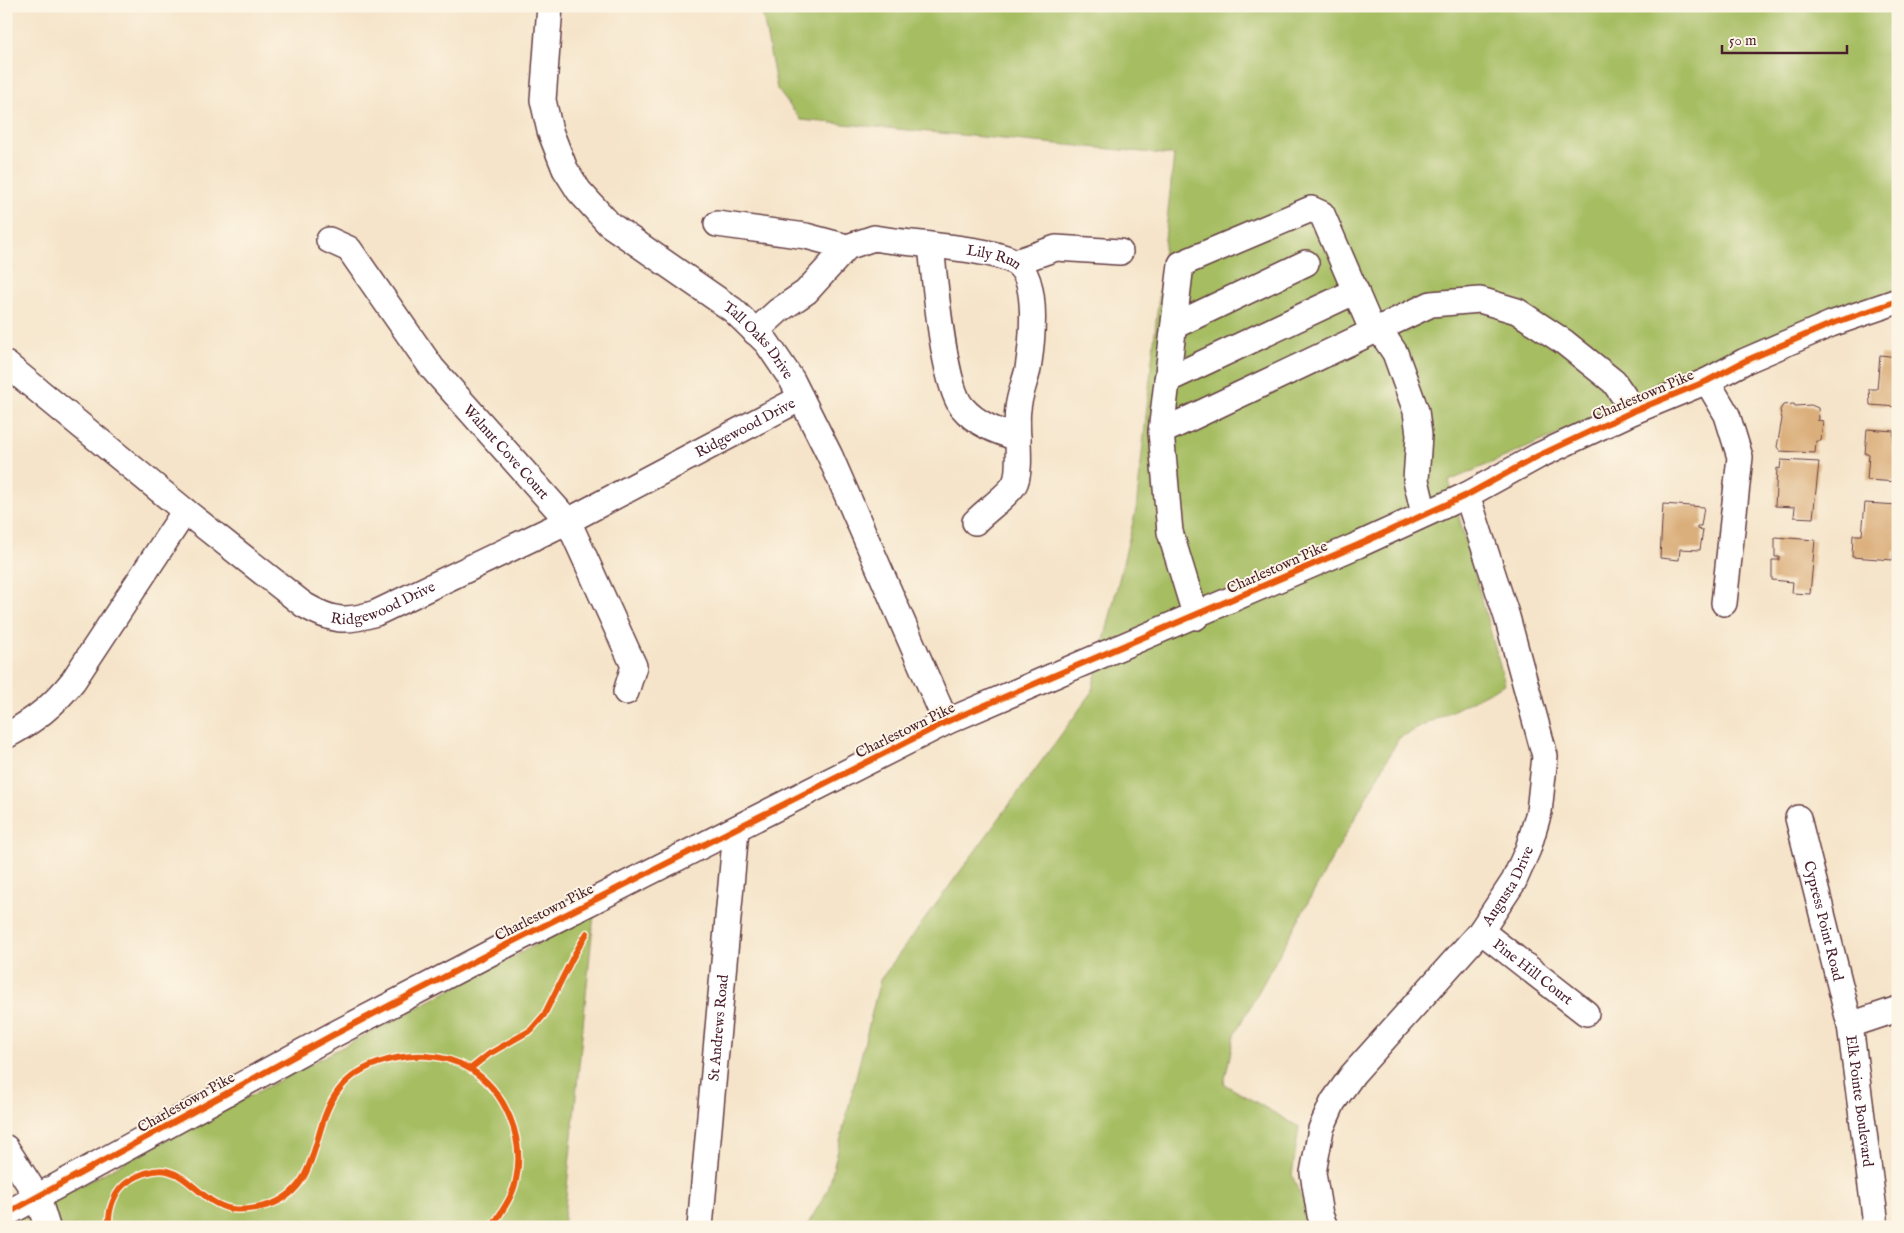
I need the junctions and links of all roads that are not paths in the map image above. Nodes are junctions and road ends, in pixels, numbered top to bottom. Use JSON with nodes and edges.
{"nodes":[{"id":1,"x":550,"y":6,"type":"edge"},
{"id":2,"x":717,"y":224,"type":"dead end"},
{"id":3,"x":329,"y":240,"type":"dead end"},
{"id":4,"x":931,"y":246,"type":"junction"},
{"id":5,"x":847,"y":247,"type":"junction"},
{"id":6,"x":1120,"y":252,"type":"dead end"},
{"id":7,"x":1016,"y":262,"type":"junction"},
{"id":8,"x":1306,"y":263,"type":"dead end"},
{"id":9,"x":1356,"y":291,"type":"junction"},
{"id":10,"x":1898,"y":301,"type":"edge"},
{"id":11,"x":1174,"y":326,"type":"junction"},
{"id":12,"x":1376,"y":330,"type":"junction"},
{"id":13,"x":755,"y":332,"type":"junction"},
{"id":14,"x":6,"y":364,"type":"edge"},
{"id":15,"x":1167,"y":380,"type":"junction"},
{"id":16,"x":1707,"y":381,"type":"junction"},
{"id":17,"x":801,"y":398,"type":"junction"},
{"id":18,"x":1634,"y":411,"type":"junction"},
{"id":19,"x":1161,"y":432,"type":"junction"},
{"id":20,"x":1018,"y":438,"type":"junction"},
{"id":21,"x":1467,"y":495,"type":"junction"},
{"id":22,"x":185,"y":511,"type":"junction"},
{"id":23,"x":1424,"y":514,"type":"junction"},
{"id":24,"x":568,"y":521,"type":"junction"},
{"id":25,"x":975,"y":522,"type":"dead end"},
{"id":26,"x":1724,"y":603,"type":"dead end"},
{"id":27,"x":1196,"y":617,"type":"junction"},
{"id":28,"x":626,"y":692,"type":"dead end"},
{"id":29,"x":946,"y":722,"type":"junction"},
{"id":30,"x":6,"y":736,"type":"edge"},
{"id":31,"x":1798,"y":818,"type":"dead end"},
{"id":32,"x":736,"y":830,"type":"junction"},
{"id":33,"x":1481,"y":931,"type":"junction"},
{"id":34,"x":1898,"y":1009,"type":"edge"},
{"id":35,"x":1586,"y":1013,"type":"dead end"},
{"id":36,"x":1850,"y":1025,"type":"junction"},
{"id":37,"x":6,"y":1148,"type":"edge"},
{"id":38,"x":38,"y":1198,"type":"junction"},
{"id":39,"x":6,"y":1214,"type":"edge"},
{"id":40,"x":47,"y":1227,"type":"edge"},
{"id":41,"x":700,"y":1227,"type":"edge"},
{"id":42,"x":1325,"y":1227,"type":"edge"},
{"id":43,"x":1874,"y":1227,"type":"edge"}],
"edges":[{"from":1,"to":13,"type":"street","name":"Tall Oaks Drive"},
{"from":2,"to":5,"type":"street"},
{"from":3,"to":24,"type":"street","name":"Walnut Cove Court"},
{"from":4,"to":5,"type":"street","name":"Lily Run"},
{"from":4,"to":7,"type":"street","name":"Lily Run"},
{"from":4,"to":20,"type":"street"},
{"from":5,"to":13,"type":"street","name":"Lily Run"},
{"from":6,"to":7,"type":"street"},
{"from":7,"to":20,"type":"street","name":"Lily Run"},
{"from":8,"to":11,"type":"street"},
{"from":9,"to":11,"type":"street"},
{"from":9,"to":12,"type":"street"},
{"from":9,"to":15,"type":"street"},
{"from":10,"to":16,"type":"street","name":"Charlestown Pike"},
{"from":11,"to":15,"type":"street"},
{"from":12,"to":18,"type":"street"},
{"from":12,"to":19,"type":"street"},
{"from":12,"to":23,"type":"street"},
{"from":13,"to":17,"type":"street","name":"Tall Oaks Drive"},
{"from":14,"to":22,"type":"street","name":"Ridgewood Drive"},
{"from":15,"to":19,"type":"street"},
{"from":16,"to":18,"type":"street","name":"Charlestown Pike"},
{"from":16,"to":26,"type":"street"},
{"from":17,"to":24,"type":"street","name":"Ridgewood Drive"},
{"from":17,"to":29,"type":"street","name":"Tall Oaks Drive"},
{"from":18,"to":21,"type":"street","name":"Charlestown Pike"},
{"from":19,"to":27,"type":"street"},
{"from":20,"to":25,"type":"street","name":"Lily Run"},
{"from":21,"to":23,"type":"street","name":"Charlestown Pike"},
{"from":21,"to":33,"type":"street","name":"Augusta Drive"},
{"from":22,"to":24,"type":"street","name":"Ridgewood Drive"},
{"from":22,"to":30,"type":"street"},
{"from":23,"to":27,"type":"street","name":"Charlestown Pike"},
{"from":24,"to":28,"type":"street","name":"Walnut Cove Court"},
{"from":27,"to":29,"type":"street","name":"Charlestown Pike"},
{"from":29,"to":32,"type":"street","name":"Charlestown Pike"},
{"from":31,"to":36,"type":"street","name":"Cypress Point Road"},
{"from":32,"to":38,"type":"street","name":"Charlestown Pike"},
{"from":32,"to":41,"type":"street","name":"St Andrews Road"},
{"from":33,"to":35,"type":"street","name":"Pine Hill Court"},
{"from":33,"to":42,"type":"street","name":"Augusta Drive"},
{"from":34,"to":36,"type":"street","name":"Elk Pointe Boulevard"},
{"from":36,"to":43,"type":"street","name":"Elk Pointe Boulevard"},
{"from":37,"to":38,"type":"street"},
{"from":38,"to":39,"type":"street","name":"Charlestown Pike"},
{"from":38,"to":40,"type":"street"}]}
